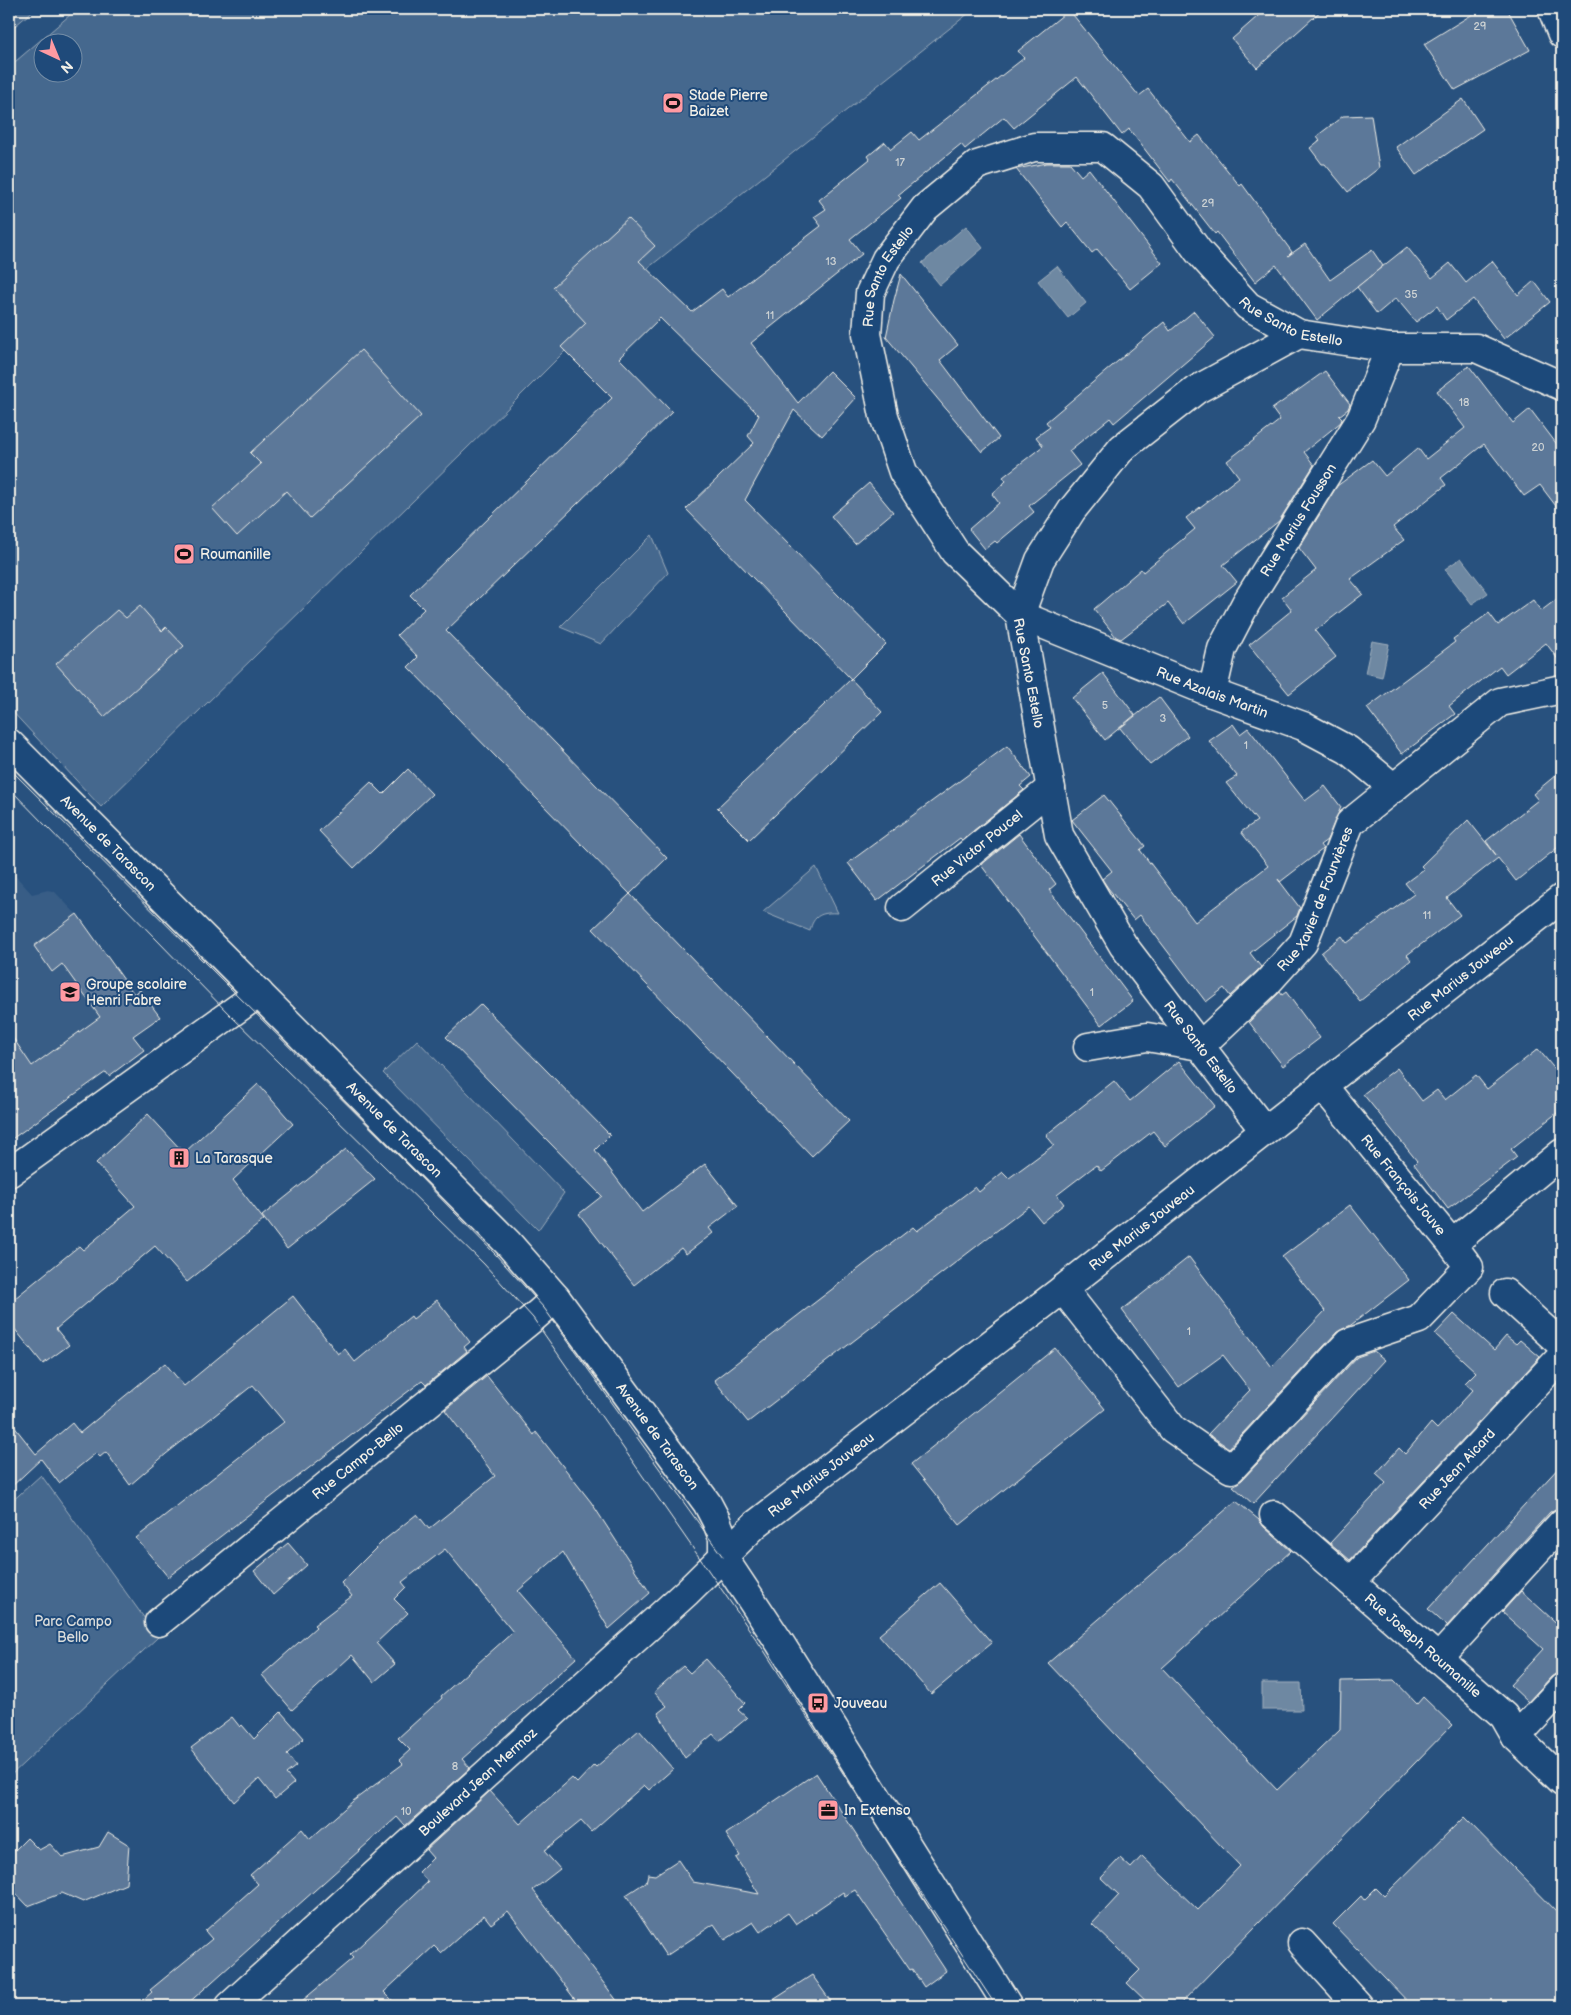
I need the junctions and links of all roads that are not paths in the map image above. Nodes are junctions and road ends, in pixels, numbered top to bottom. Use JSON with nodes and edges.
{"nodes":[{"id":1,"x":1552,"y":9,"type":"edge"},
{"id":2,"x":1562,"y":34,"type":"edge"},
{"id":3,"x":1299,"y":334,"type":"junction"},
{"id":4,"x":1390,"y":348,"type":"junction"},
{"id":5,"x":1562,"y":386,"type":"edge"},
{"id":6,"x":1020,"y":615,"type":"junction"},
{"id":7,"x":1562,"y":689,"type":"edge"},
{"id":8,"x":1212,"y":692,"type":"junction"},
{"id":9,"x":9,"y":743,"type":"edge"},
{"id":10,"x":1051,"y":788,"type":"junction"},
{"id":11,"x":1394,"y":788,"type":"junction"},
{"id":12,"x":1562,"y":898,"type":"edge"},
{"id":13,"x":902,"y":908,"type":"dead end"},
{"id":14,"x":259,"y":993,"type":"junction"},
{"id":15,"x":1200,"y":1046,"type":"junction"},
{"id":16,"x":1088,"y":1047,"type":"dead end"},
{"id":17,"x":1322,"y":1085,"type":"junction"},
{"id":18,"x":1264,"y":1130,"type":"junction"},
{"id":19,"x":1562,"y":1153,"type":"edge"},
{"id":20,"x":9,"y":1173,"type":"edge"},
{"id":21,"x":1452,"y":1244,"type":"junction"},
{"id":22,"x":1063,"y":1289,"type":"junction"},
{"id":23,"x":1505,"y":1293,"type":"dead end"},
{"id":24,"x":556,"y":1298,"type":"junction"},
{"id":25,"x":1558,"y":1332,"type":"edge"},
{"id":26,"x":1562,"y":1356,"type":"edge"},
{"id":27,"x":1274,"y":1515,"type":"dead end"},
{"id":28,"x":1562,"y":1523,"type":"edge"},
{"id":29,"x":723,"y":1557,"type":"junction"},
{"id":30,"x":1351,"y":1582,"type":"junction"},
{"id":31,"x":159,"y":1622,"type":"dead end"},
{"id":32,"x":1438,"y":1658,"type":"junction"},
{"id":33,"x":1562,"y":1688,"type":"edge"},
{"id":34,"x":1516,"y":1737,"type":"junction"},
{"id":35,"x":1562,"y":1781,"type":"edge"},
{"id":36,"x":1302,"y":1943,"type":"dead end"},
{"id":37,"x":230,"y":2006,"type":"edge"},
{"id":38,"x":1008,"y":2006,"type":"edge"},
{"id":39,"x":1359,"y":2006,"type":"edge"}],
"edges":[{"from":1,"to":2,"type":"street"},
{"from":3,"to":4,"type":"street","name":"Rue Santo Estello"},
{"from":3,"to":6,"type":"street"},
{"from":3,"to":6,"type":"street","name":"Rue Santo Estello"},
{"from":4,"to":5,"type":"street","name":"Rue Santo Estello"},
{"from":4,"to":8,"type":"street","name":"Rue Marius Fousson"},
{"from":6,"to":8,"type":"street","name":"Rue Azalais Martin"},
{"from":6,"to":10,"type":"street","name":"Rue Santo Estello"},
{"from":7,"to":11,"type":"street","name":"Rue Xavier de Fourvières"},
{"from":8,"to":11,"type":"street","name":"Rue Azalais Martin"},
{"from":9,"to":14,"type":"street","name":"Avenue de Tarascon"},
{"from":10,"to":13,"type":"street","name":"Rue Victor Poucel"},
{"from":10,"to":15,"type":"street","name":"Rue Santo Estello"},
{"from":11,"to":15,"type":"street","name":"Rue Xavier de Fourvières"},
{"from":12,"to":17,"type":"street","name":"Rue Marius Jouveau"},
{"from":14,"to":20,"type":"street"},
{"from":14,"to":24,"type":"street","name":"Avenue de Tarascon"},
{"from":15,"to":16,"type":"street"},
{"from":15,"to":18,"type":"street","name":"Rue Santo Estello"},
{"from":17,"to":18,"type":"street","name":"Rue Marius Jouveau"},
{"from":17,"to":21,"type":"street","name":"Rue François Jouve"},
{"from":18,"to":22,"type":"street","name":"Rue Marius Jouveau"},
{"from":19,"to":21,"type":"street","name":"Rue François Jouve"},
{"from":21,"to":22,"type":"street"},
{"from":22,"to":29,"type":"street","name":"Rue Marius Jouveau"},
{"from":23,"to":25,"type":"street"},
{"from":24,"to":29,"type":"street","name":"Avenue de Tarascon"},
{"from":24,"to":31,"type":"street","name":"Rue Campo-Bello"},
{"from":26,"to":30,"type":"street","name":"Rue Jean Aicard"},
{"from":27,"to":30,"type":"street","name":"Rue Joseph Roumanille"},
{"from":28,"to":32,"type":"street"},
{"from":29,"to":37,"type":"street","name":"Boulevard Jean Mermoz"},
{"from":29,"to":38,"type":"street"},
{"from":30,"to":32,"type":"street","name":"Rue Joseph Roumanille"},
{"from":32,"to":34,"type":"street","name":"Rue Joseph Roumanille"},
{"from":33,"to":34,"type":"street"},
{"from":34,"to":35,"type":"street","name":"Rue Joseph Roumanille"},
{"from":36,"to":39,"type":"street"}]}
